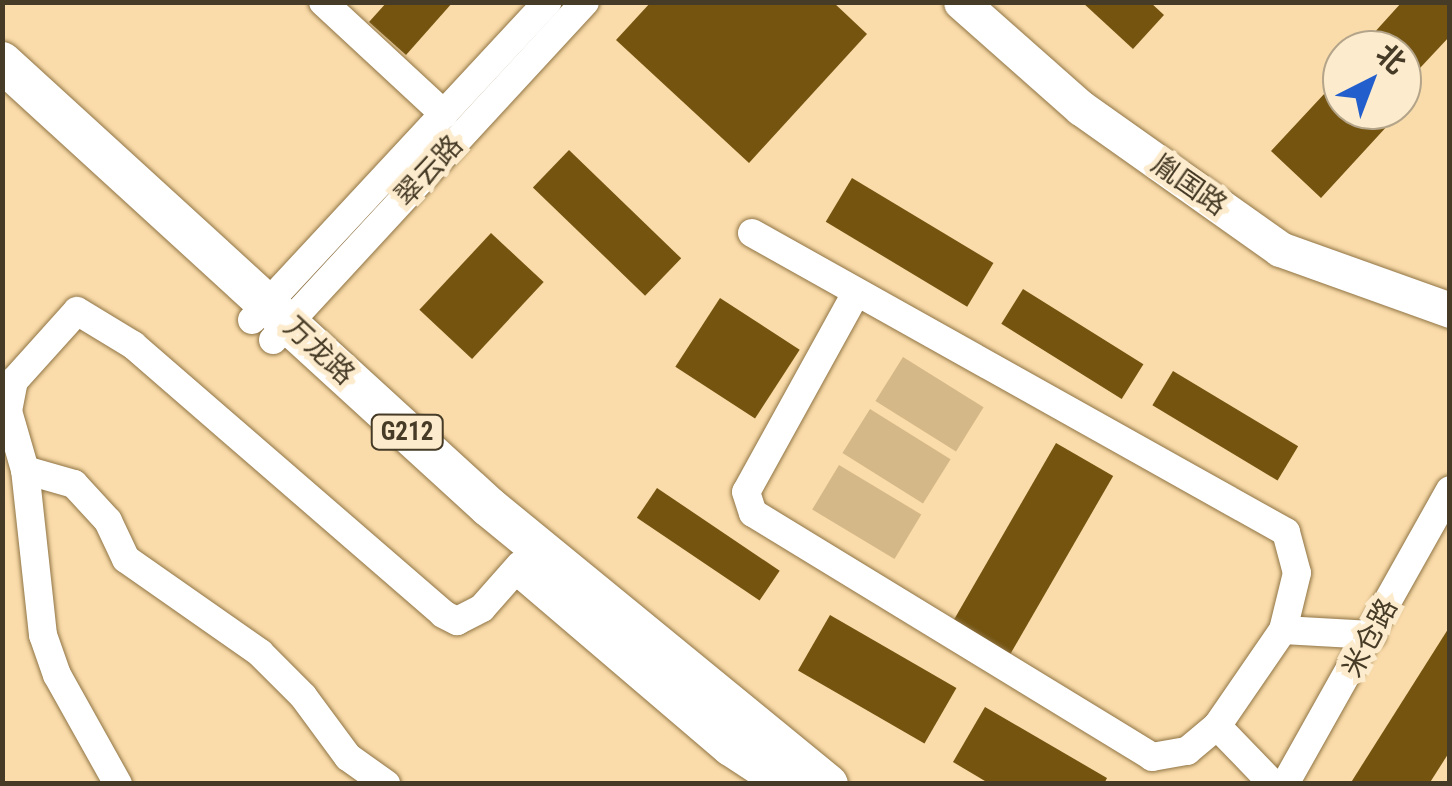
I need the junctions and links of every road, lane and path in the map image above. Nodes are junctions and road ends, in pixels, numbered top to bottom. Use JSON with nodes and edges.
{"nodes":[{"id":1,"x":323,"y":2,"type":"edge"},
{"id":2,"x":547,"y":2,"type":"edge"},
{"id":3,"x":586,"y":2,"type":"edge"},
{"id":4,"x":962,"y":2,"type":"edge"},
{"id":5,"x":2,"y":62,"type":"edge"},
{"id":6,"x":2,"y":92,"type":"edge"},
{"id":7,"x":444,"y":114,"type":"junction"},
{"id":8,"x":752,"y":233,"type":"dead end"},
{"id":9,"x":856,"y":294,"type":"junction"},
{"id":10,"x":1450,"y":310,"type":"edge"},
{"id":11,"x":271,"y":322,"type":"junction"},
{"id":12,"x":25,"y":470,"type":"junction"},
{"id":13,"x":1450,"y":490,"type":"edge"},
{"id":14,"x":520,"y":565,"type":"junction"},
{"id":15,"x":1283,"y":630,"type":"junction"},
{"id":16,"x":1372,"y":635,"type":"junction"},
{"id":17,"x":1217,"y":726,"type":"junction"},
{"id":18,"x":118,"y":784,"type":"edge"},
{"id":19,"x":386,"y":784,"type":"edge"},
{"id":20,"x":789,"y":784,"type":"edge"},
{"id":21,"x":828,"y":784,"type":"edge"},
{"id":22,"x":1274,"y":784,"type":"edge"},
{"id":23,"x":1285,"y":784,"type":"edge"}],
"edges":[{"from":1,"to":7,"type":"street"},
{"from":2,"to":7,"type":"street","name":"翠云路"},
{"from":3,"to":11,"type":"street","name":"翠云路"},
{"from":4,"to":10,"type":"main road","name":"胤国路"},
{"from":5,"to":11,"type":"highway","name":"万龙路","number":"G212"},
{"from":6,"to":11,"type":"highway","name":"万龙路","number":"G212"},
{"from":7,"to":11,"type":"street","name":"翠云路"},
{"from":8,"to":9,"type":"street"},
{"from":9,"to":15,"type":"street"},
{"from":9,"to":17,"type":"street"},
{"from":11,"to":14,"type":"highway","name":"万龙路","number":"G212"},
{"from":11,"to":21,"type":"highway","name":"万龙路","number":"G212"},
{"from":12,"to":14,"type":"street"},
{"from":12,"to":18,"type":"street"},
{"from":12,"to":19,"type":"street"},
{"from":13,"to":16,"type":"street","name":"米仓路"},
{"from":14,"to":20,"type":"highway","name":"万龙路","number":"G212"},
{"from":15,"to":16,"type":"street"},
{"from":15,"to":17,"type":"street"},
{"from":16,"to":23,"type":"street","name":"米仓路"},
{"from":17,"to":22,"type":"street"}]}
